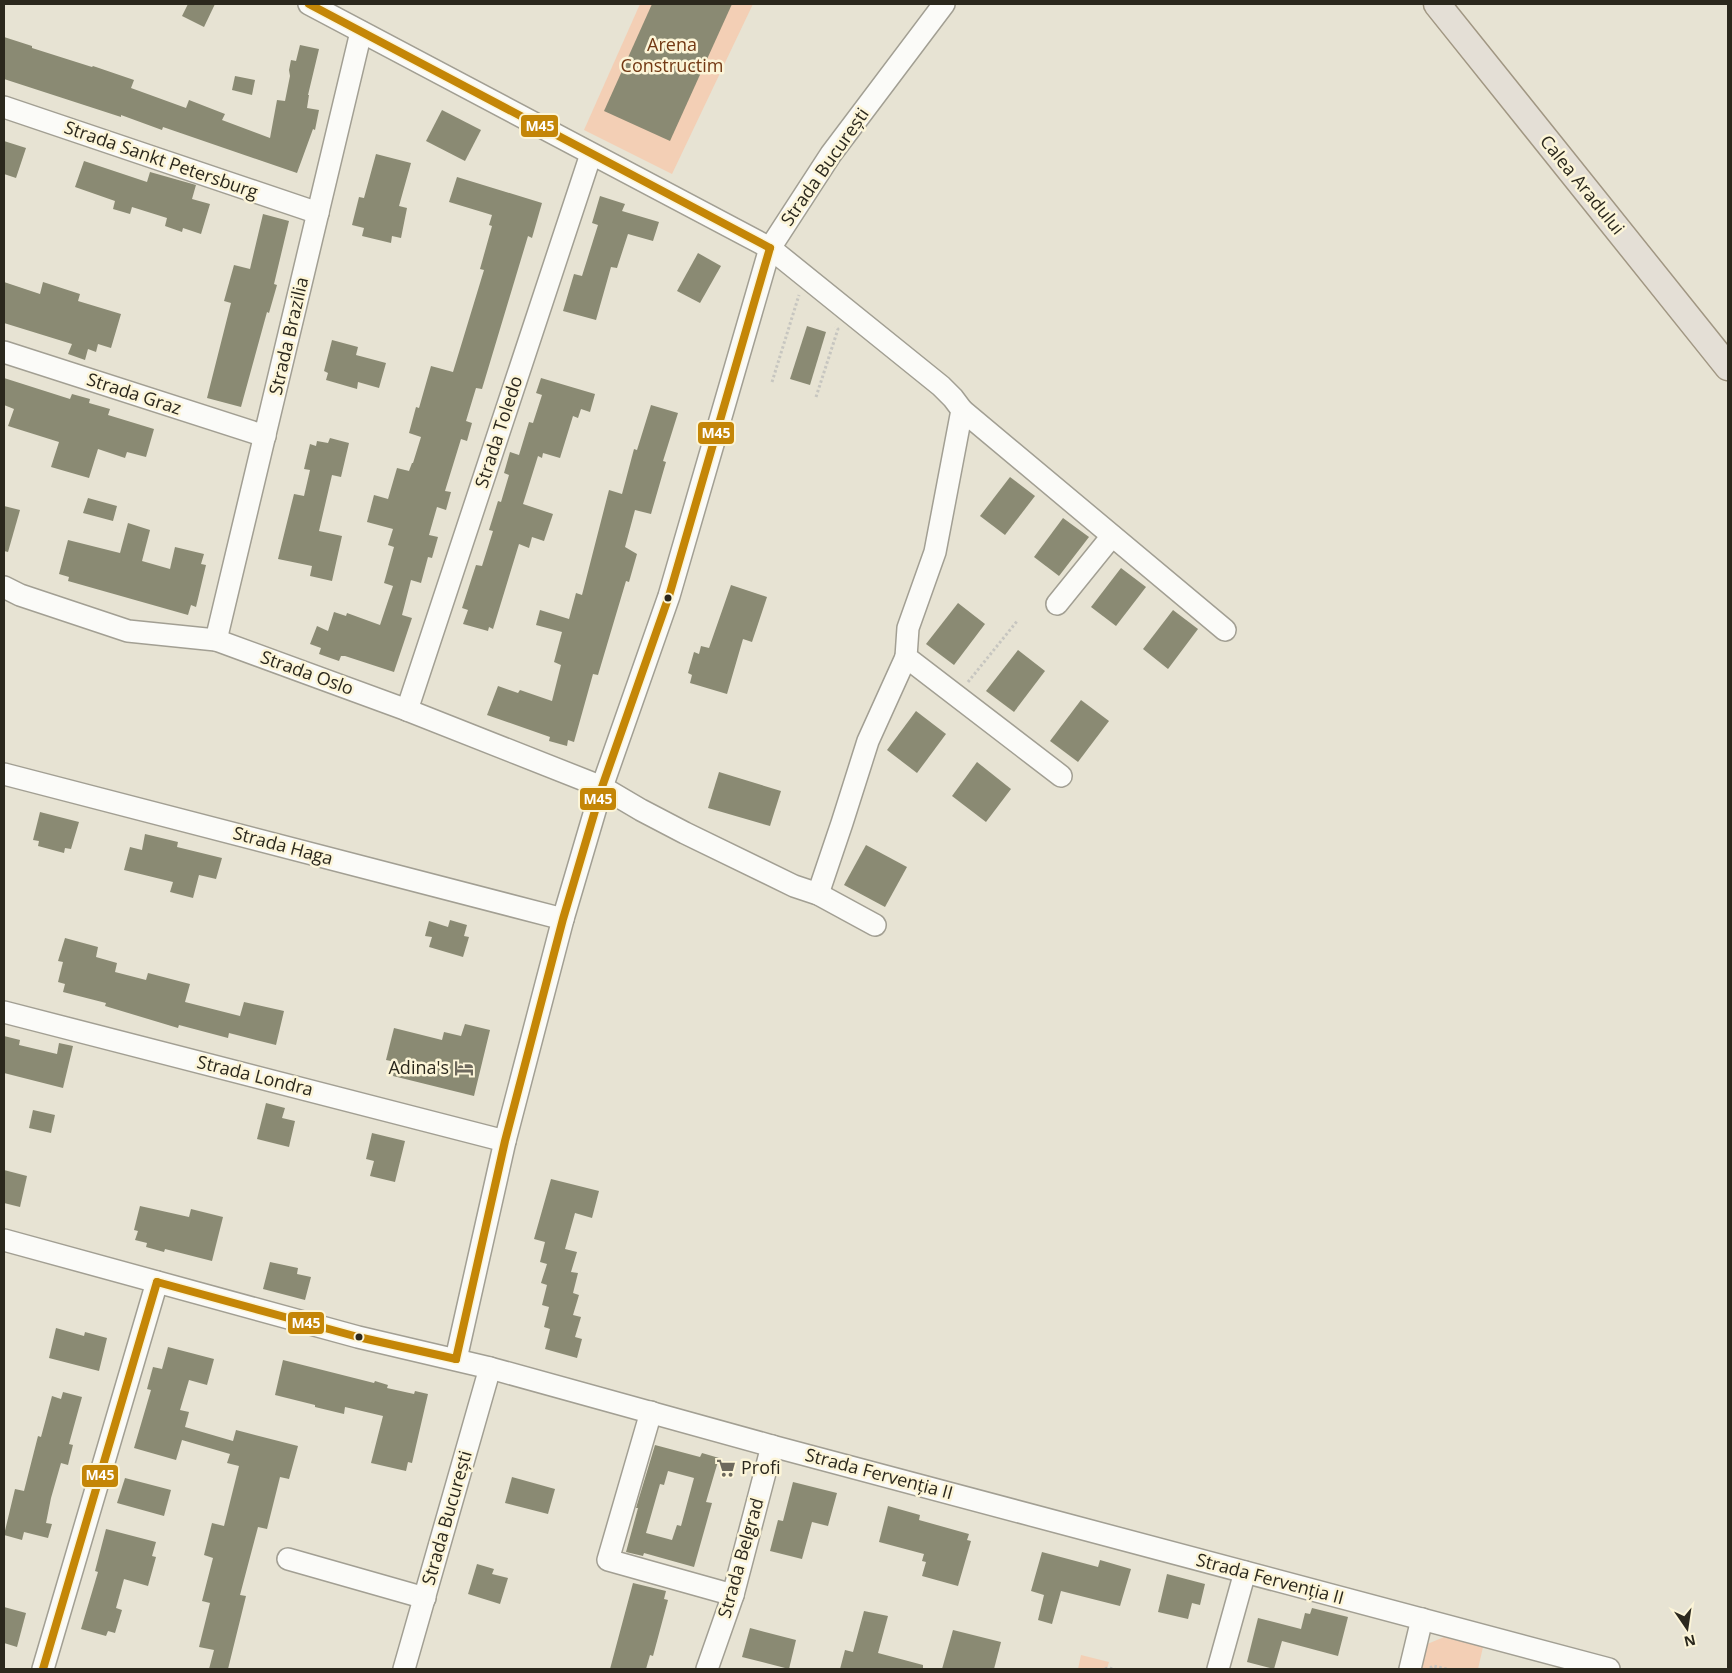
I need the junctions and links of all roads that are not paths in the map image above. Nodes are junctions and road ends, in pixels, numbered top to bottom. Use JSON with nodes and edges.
{"nodes":[{"id":1,"x":309,"y":4,"type":"edge"},
{"id":2,"x":944,"y":4,"type":"edge"},
{"id":3,"x":1437,"y":4,"type":"edge"},
{"id":4,"x":360,"y":32,"type":"junction"},
{"id":5,"x":4,"y":106,"type":"edge"},
{"id":6,"x":591,"y":154,"type":"junction"},
{"id":7,"x":318,"y":213,"type":"junction"},
{"id":8,"x":770,"y":248,"type":"junction"},
{"id":9,"x":4,"y":352,"type":"edge"},
{"id":10,"x":1728,"y":367,"type":"edge"},
{"id":11,"x":962,"y":410,"type":"junction"},
{"id":12,"x":265,"y":436,"type":"junction"},
{"id":13,"x":1112,"y":536,"type":"junction"},
{"id":14,"x":4,"y":587,"type":"edge"},
{"id":15,"x":1057,"y":604,"type":"dead end"},
{"id":16,"x":1225,"y":630,"type":"dead end"},
{"id":17,"x":216,"y":640,"type":"junction"},
{"id":18,"x":906,"y":657,"type":"junction"},
{"id":19,"x":407,"y":710,"type":"junction"},
{"id":20,"x":4,"y":774,"type":"edge"},
{"id":21,"x":1060,"y":776,"type":"dead end"},
{"id":22,"x":602,"y":787,"type":"junction"},
{"id":23,"x":818,"y":894,"type":"junction"},
{"id":24,"x":563,"y":919,"type":"junction"},
{"id":25,"x":875,"y":925,"type":"dead end"},
{"id":26,"x":4,"y":1012,"type":"edge"},
{"id":27,"x":506,"y":1141,"type":"junction"},
{"id":28,"x":4,"y":1240,"type":"edge"},
{"id":29,"x":157,"y":1282,"type":"junction"},
{"id":30,"x":456,"y":1358,"type":"junction"},
{"id":31,"x":490,"y":1368,"type":"junction"},
{"id":32,"x":651,"y":1412,"type":"junction"},
{"id":33,"x":772,"y":1446,"type":"junction"},
{"id":34,"x":288,"y":1559,"type":"dead end"},
{"id":35,"x":1245,"y":1572,"type":"junction"},
{"id":36,"x":732,"y":1595,"type":"junction"},
{"id":37,"x":424,"y":1598,"type":"junction"},
{"id":38,"x":1422,"y":1620,"type":"junction"},
{"id":39,"x":43,"y":1669,"type":"edge"},
{"id":40,"x":404,"y":1669,"type":"edge"},
{"id":41,"x":707,"y":1669,"type":"edge"},
{"id":42,"x":1218,"y":1669,"type":"edge"},
{"id":43,"x":1410,"y":1669,"type":"edge"},
{"id":44,"x":1609,"y":1669,"type":"edge"}],
"edges":[{"from":1,"to":4,"type":"street"},
{"from":2,"to":8,"type":"street","name":"Strada București"},
{"from":3,"to":10,"type":"main road","name":"Calea Aradului"},
{"from":4,"to":6,"type":"street"},
{"from":4,"to":7,"type":"street","name":"Strada Brazilia"},
{"from":5,"to":7,"type":"street","name":"Strada Sankt Petersburg"},
{"from":6,"to":8,"type":"street"},
{"from":6,"to":19,"type":"street","name":"Strada Toledo"},
{"from":7,"to":12,"type":"street","name":"Strada Brazilia"},
{"from":8,"to":11,"type":"street"},
{"from":8,"to":22,"type":"street","name":"Strada București"},
{"from":9,"to":12,"type":"street","name":"Strada Graz"},
{"from":11,"to":13,"type":"street"},
{"from":11,"to":18,"type":"street"},
{"from":12,"to":17,"type":"street","name":"Strada Brazilia"},
{"from":13,"to":15,"type":"street"},
{"from":13,"to":16,"type":"street"},
{"from":14,"to":17,"type":"street","name":"Strada Oslo"},
{"from":17,"to":19,"type":"street","name":"Strada Oslo"},
{"from":18,"to":21,"type":"street"},
{"from":18,"to":23,"type":"street"},
{"from":19,"to":22,"type":"street","name":"Strada Oslo"},
{"from":20,"to":24,"type":"street","name":"Strada Haga"},
{"from":22,"to":23,"type":"street","name":"Strada Oslo"},
{"from":22,"to":24,"type":"street","name":"Strada București"},
{"from":23,"to":25,"type":"street","name":"Strada Oslo"},
{"from":24,"to":27,"type":"street","name":"Strada București"},
{"from":26,"to":27,"type":"street","name":"Strada Londra"},
{"from":27,"to":30,"type":"street","name":"Strada București"},
{"from":28,"to":29,"type":"street","name":"Strada Fervenția II"},
{"from":29,"to":30,"type":"street","name":"Strada Fervenția II"},
{"from":29,"to":39,"type":"street"},
{"from":30,"to":31,"type":"street","name":"Strada Fervenția II"},
{"from":31,"to":32,"type":"street","name":"Strada Fervenția II"},
{"from":31,"to":37,"type":"street","name":"Strada București"},
{"from":32,"to":33,"type":"street","name":"Strada Fervenția II"},
{"from":32,"to":36,"type":"street"},
{"from":33,"to":35,"type":"street","name":"Strada Fervenția II"},
{"from":33,"to":36,"type":"street","name":"Strada Belgrad"},
{"from":34,"to":37,"type":"street"},
{"from":35,"to":38,"type":"street","name":"Strada Fervenția II"},
{"from":35,"to":42,"type":"street"},
{"from":36,"to":41,"type":"street","name":"Strada Belgrad"},
{"from":37,"to":40,"type":"street","name":"Strada București"},
{"from":38,"to":43,"type":"street"},
{"from":38,"to":44,"type":"street","name":"Strada Fervenția II"}]}
